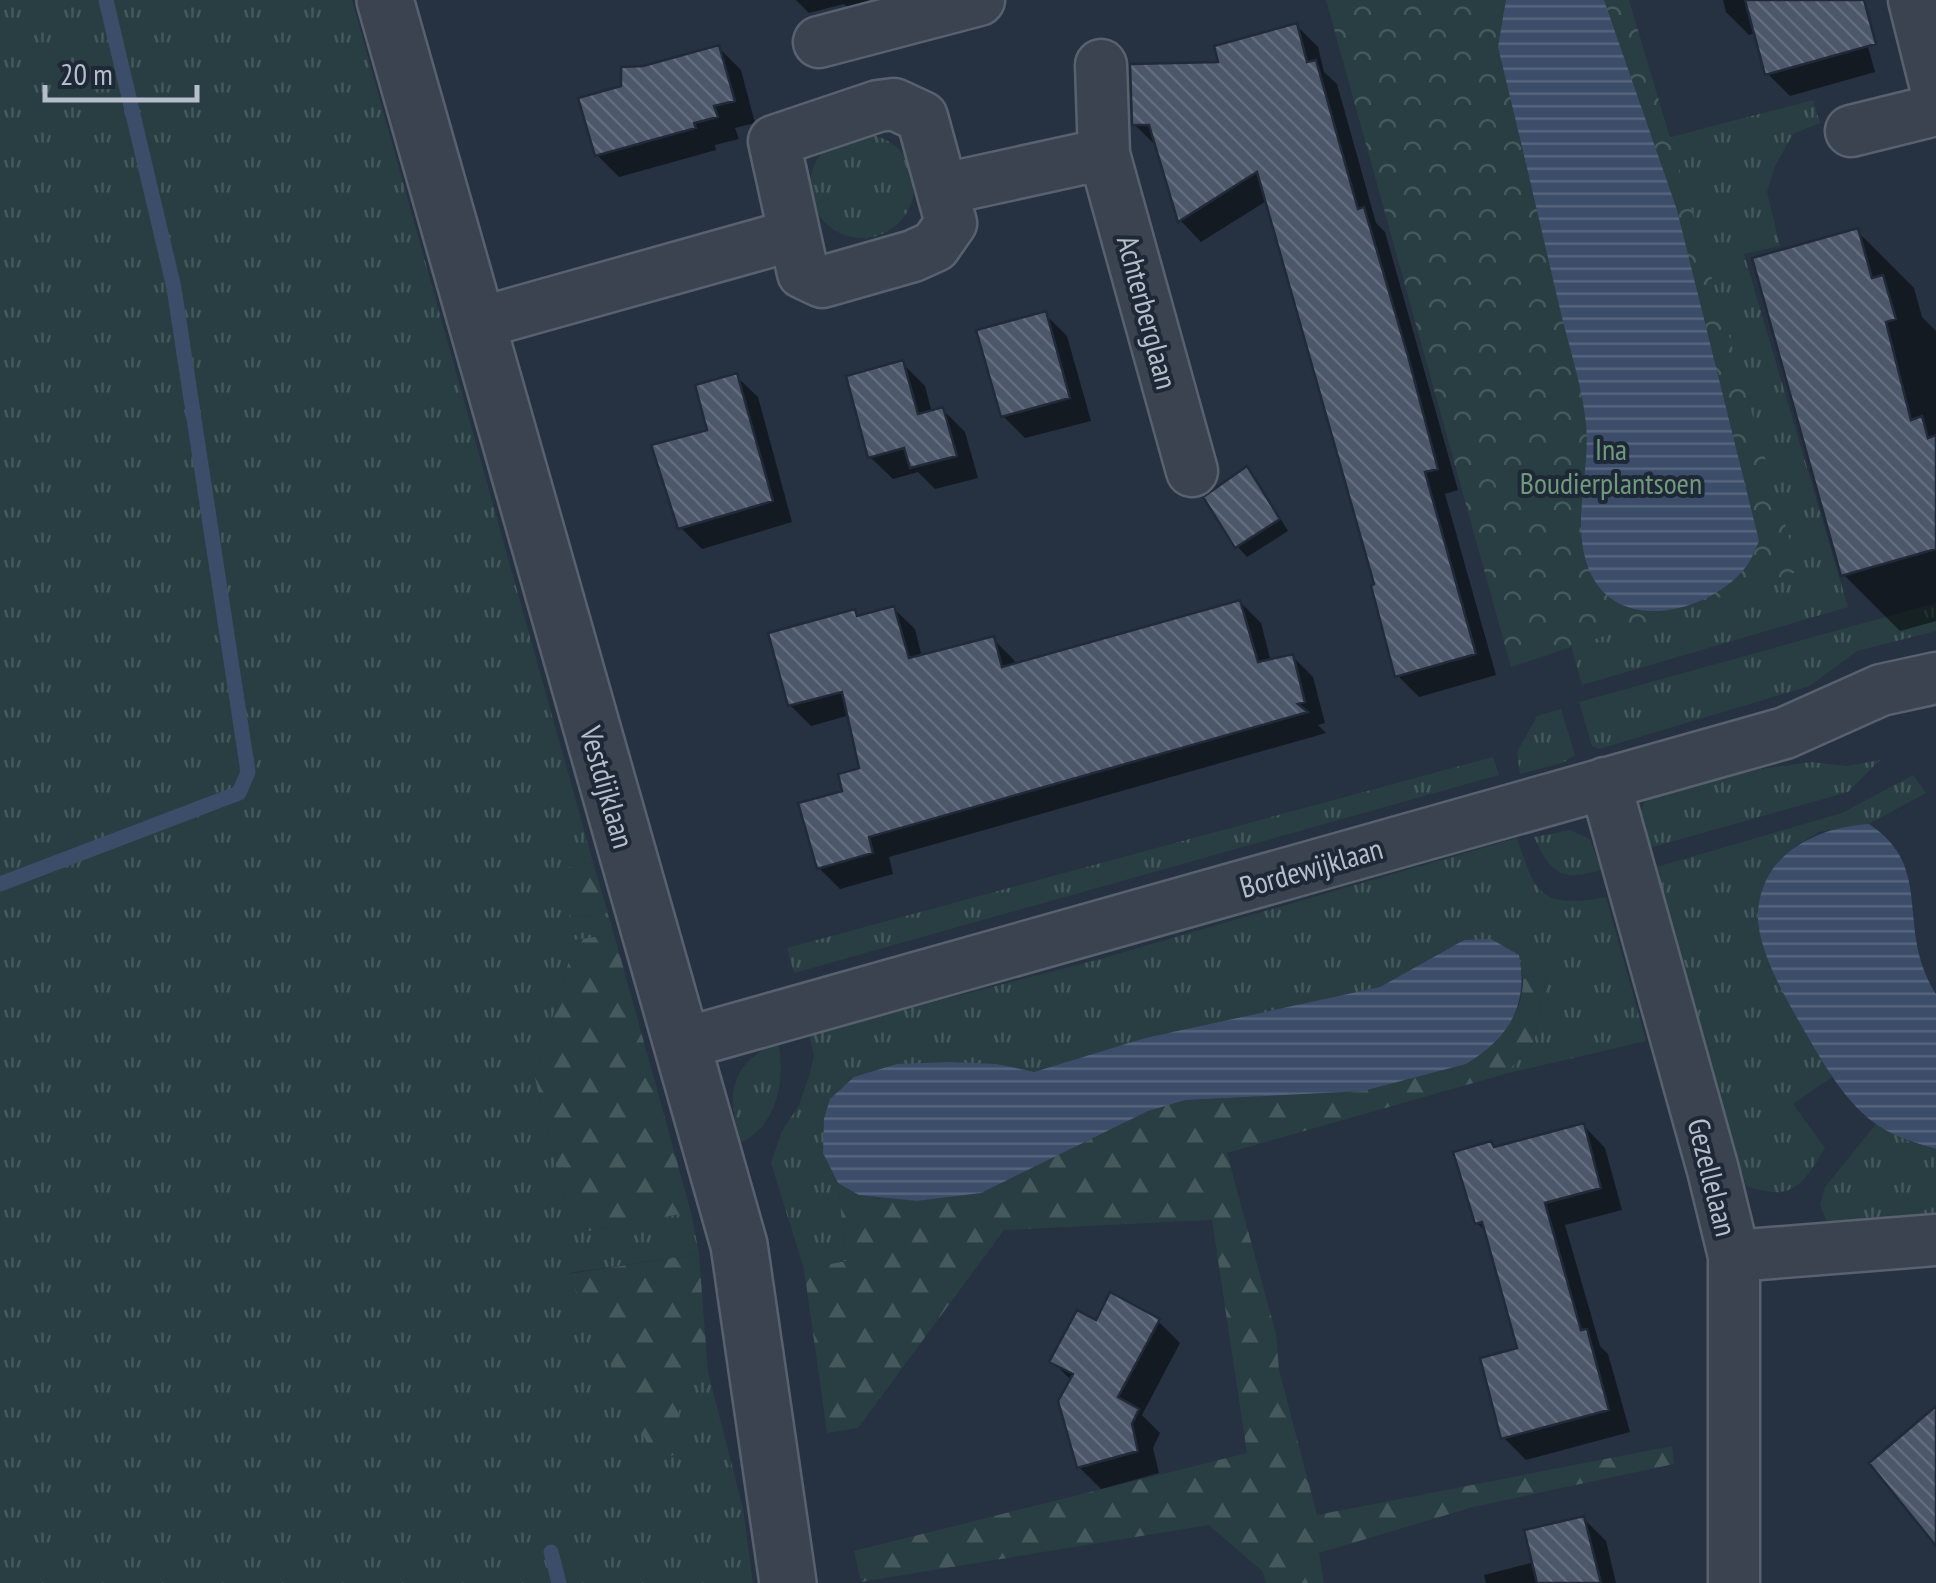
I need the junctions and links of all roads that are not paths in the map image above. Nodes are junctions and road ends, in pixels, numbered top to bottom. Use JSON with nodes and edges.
{"nodes":[{"id":1,"x":386,"y":0,"type":"edge"},
{"id":2,"x":979,"y":0,"type":"edge"},
{"id":3,"x":1914,"y":0,"type":"edge"},
{"id":4,"x":882,"y":26,"type":"junction"},
{"id":5,"x":818,"y":42,"type":"dead end"},
{"id":6,"x":1100,"y":65,"type":"dead end"},
{"id":7,"x":1936,"y":88,"type":"edge"},
{"id":8,"x":894,"y":104,"type":"junction"},
{"id":9,"x":1936,"y":110,"type":"edge"},
{"id":10,"x":1852,"y":131,"type":"dead end"},
{"id":11,"x":1104,"y":154,"type":"junction"},
{"id":12,"x":944,"y":189,"type":"junction"},
{"id":13,"x":793,"y":235,"type":"junction"},
{"id":14,"x":476,"y":324,"type":"junction"},
{"id":15,"x":1192,"y":471,"type":"dead end"},
{"id":16,"x":1936,"y":678,"type":"edge"},
{"id":17,"x":1605,"y":783,"type":"junction"},
{"id":18,"x":682,"y":1044,"type":"junction"},
{"id":19,"x":1936,"y":1240,"type":"edge"},
{"id":20,"x":1734,"y":1256,"type":"junction"},
{"id":21,"x":788,"y":1583,"type":"edge"},
{"id":22,"x":1734,"y":1583,"type":"edge"}],
"edges":[{"from":1,"to":14,"type":"street","name":"Vestdijklaan"},
{"from":2,"to":4,"type":"street"},
{"from":3,"to":7,"type":"street"},
{"from":4,"to":5,"type":"street"},
{"from":4,"to":8,"type":"street"},
{"from":6,"to":11,"type":"street","name":"Achterberglaan"},
{"from":8,"to":12,"type":"street"},
{"from":8,"to":13,"type":"street"},
{"from":9,"to":10,"type":"street"},
{"from":11,"to":12,"type":"street"},
{"from":11,"to":15,"type":"street","name":"Achterberglaan"},
{"from":12,"to":13,"type":"street"},
{"from":13,"to":14,"type":"street"},
{"from":14,"to":18,"type":"street","name":"Vestdijklaan"},
{"from":16,"to":17,"type":"street","name":"Bordewijklaan"},
{"from":17,"to":18,"type":"street","name":"Bordewijklaan"},
{"from":17,"to":20,"type":"street","name":"Gezellelaan"},
{"from":18,"to":21,"type":"street","name":"Vestdijklaan"},
{"from":19,"to":20,"type":"street"},
{"from":20,"to":22,"type":"street","name":"Gezellelaan"}]}
